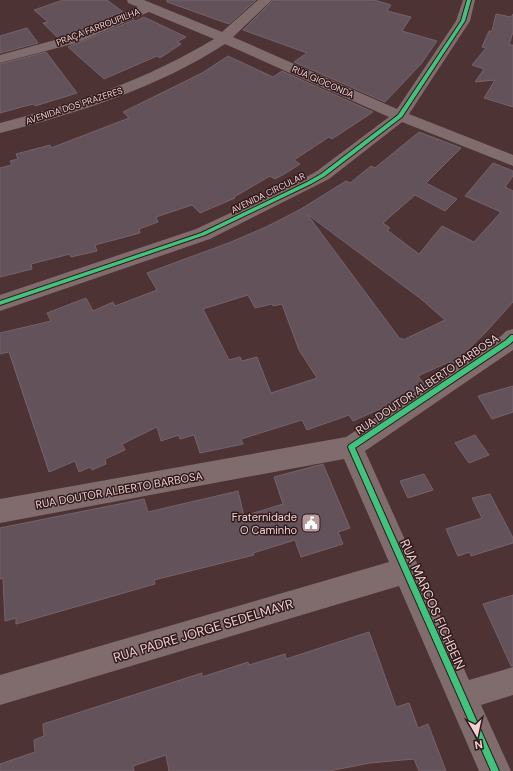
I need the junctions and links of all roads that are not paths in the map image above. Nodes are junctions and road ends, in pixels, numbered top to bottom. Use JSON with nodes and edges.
{"nodes":[{"id":1,"x":133,"y":0,"type":"edge"},
{"id":2,"x":266,"y":0,"type":"edge"},
{"id":3,"x":469,"y":0,"type":"edge"},
{"id":4,"x":149,"y":7,"type":"junction"},
{"id":5,"x":224,"y":38,"type":"junction"},
{"id":6,"x":0,"y":59,"type":"edge"},
{"id":7,"x":400,"y":116,"type":"junction"},
{"id":8,"x":0,"y":128,"type":"edge"},
{"id":9,"x":513,"y":161,"type":"edge"},
{"id":10,"x":0,"y":302,"type":"edge"},
{"id":11,"x":513,"y":336,"type":"edge"},
{"id":12,"x":351,"y":447,"type":"junction"},
{"id":13,"x":0,"y":511,"type":"edge"},
{"id":14,"x":406,"y":570,"type":"junction"},
{"id":15,"x":513,"y":681,"type":"edge"},
{"id":16,"x":0,"y":690,"type":"edge"},
{"id":17,"x":461,"y":696,"type":"junction"},
{"id":18,"x":495,"y":771,"type":"edge"}],
"edges":[{"from":1,"to":4,"type":"street","name":"RUA GIOCONDA"},
{"from":2,"to":5,"type":"street","name":"AVENIDA DOS PRAZERES"},
{"from":3,"to":7,"type":"street","name":"AVENIDA CIRCULAR"},
{"from":4,"to":5,"type":"street","name":"RUA GIOCONDA"},
{"from":4,"to":6,"type":"street","name":"PRAÇA FARROUPILHA"},
{"from":5,"to":7,"type":"street","name":"RUA GIOCONDA"},
{"from":5,"to":8,"type":"street","name":"AVENIDA DOS PRAZERES"},
{"from":7,"to":9,"type":"street","name":"RUA GIOCONDA"},
{"from":7,"to":10,"type":"street","name":"AVENIDA CIRCULAR"},
{"from":11,"to":12,"type":"street","name":"RUA DOUTOR ALBERTO BARBOSA"},
{"from":12,"to":13,"type":"street","name":"RUA DOUTOR ALBERTO BARBOSA"},
{"from":12,"to":14,"type":"street","name":"RUA MARCOS FICHBEIN"},
{"from":14,"to":16,"type":"street","name":"RUA PADRE JORGE SEDELMAYR"},
{"from":14,"to":17,"type":"street","name":"RUA MARCOS FICHBEIN"},
{"from":15,"to":17,"type":"street"},
{"from":17,"to":18,"type":"street","name":"RUA MARCOS FICHBEIN"}]}
